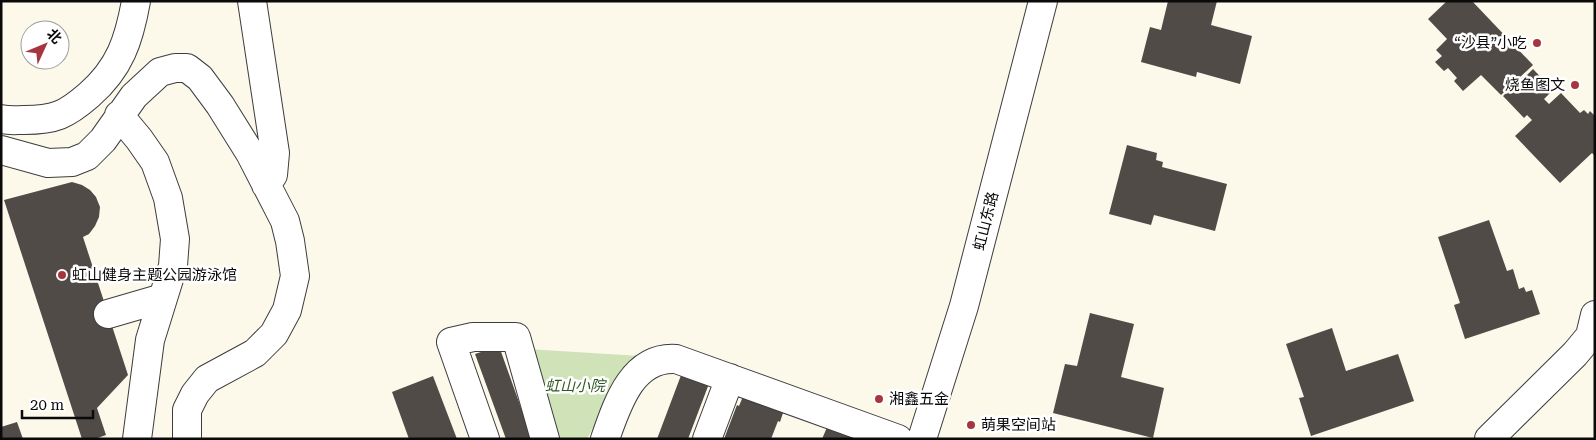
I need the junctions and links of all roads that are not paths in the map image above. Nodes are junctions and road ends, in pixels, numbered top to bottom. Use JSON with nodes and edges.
{"nodes":[{"id":1,"x":136,"y":1,"type":"edge"},
{"id":2,"x":252,"y":1,"type":"edge"},
{"id":3,"x":1042,"y":1,"type":"edge"},
{"id":4,"x":119,"y":115,"type":"junction"},
{"id":5,"x":1,"y":119,"type":"edge"},
{"id":6,"x":1,"y":150,"type":"edge"},
{"id":7,"x":266,"y":185,"type":"junction"},
{"id":8,"x":163,"y":298,"type":"junction"},
{"id":9,"x":108,"y":314,"type":"dead end"},
{"id":10,"x":1595,"y":315,"type":"edge"},
{"id":11,"x":730,"y":378,"type":"junction"},
{"id":12,"x":137,"y":439,"type":"edge"},
{"id":13,"x":187,"y":439,"type":"edge"},
{"id":14,"x":485,"y":439,"type":"edge"},
{"id":15,"x":544,"y":439,"type":"edge"},
{"id":16,"x":605,"y":439,"type":"edge"},
{"id":17,"x":707,"y":439,"type":"edge"},
{"id":18,"x":898,"y":439,"type":"edge"},
{"id":19,"x":922,"y":439,"type":"edge"},
{"id":20,"x":1489,"y":439,"type":"edge"}],
"edges":[{"from":1,"to":5,"type":"street"},
{"from":2,"to":7,"type":"street"},
{"from":3,"to":19,"type":"street","name":"虹山东路"},
{"from":4,"to":6,"type":"street"},
{"from":4,"to":7,"type":"street"},
{"from":4,"to":8,"type":"street"},
{"from":7,"to":13,"type":"street"},
{"from":8,"to":9,"type":"street"},
{"from":8,"to":12,"type":"street"},
{"from":10,"to":20,"type":"street"},
{"from":11,"to":16,"type":"street"},
{"from":11,"to":17,"type":"street"},
{"from":11,"to":18,"type":"street"},
{"from":14,"to":15,"type":"street"}]}
